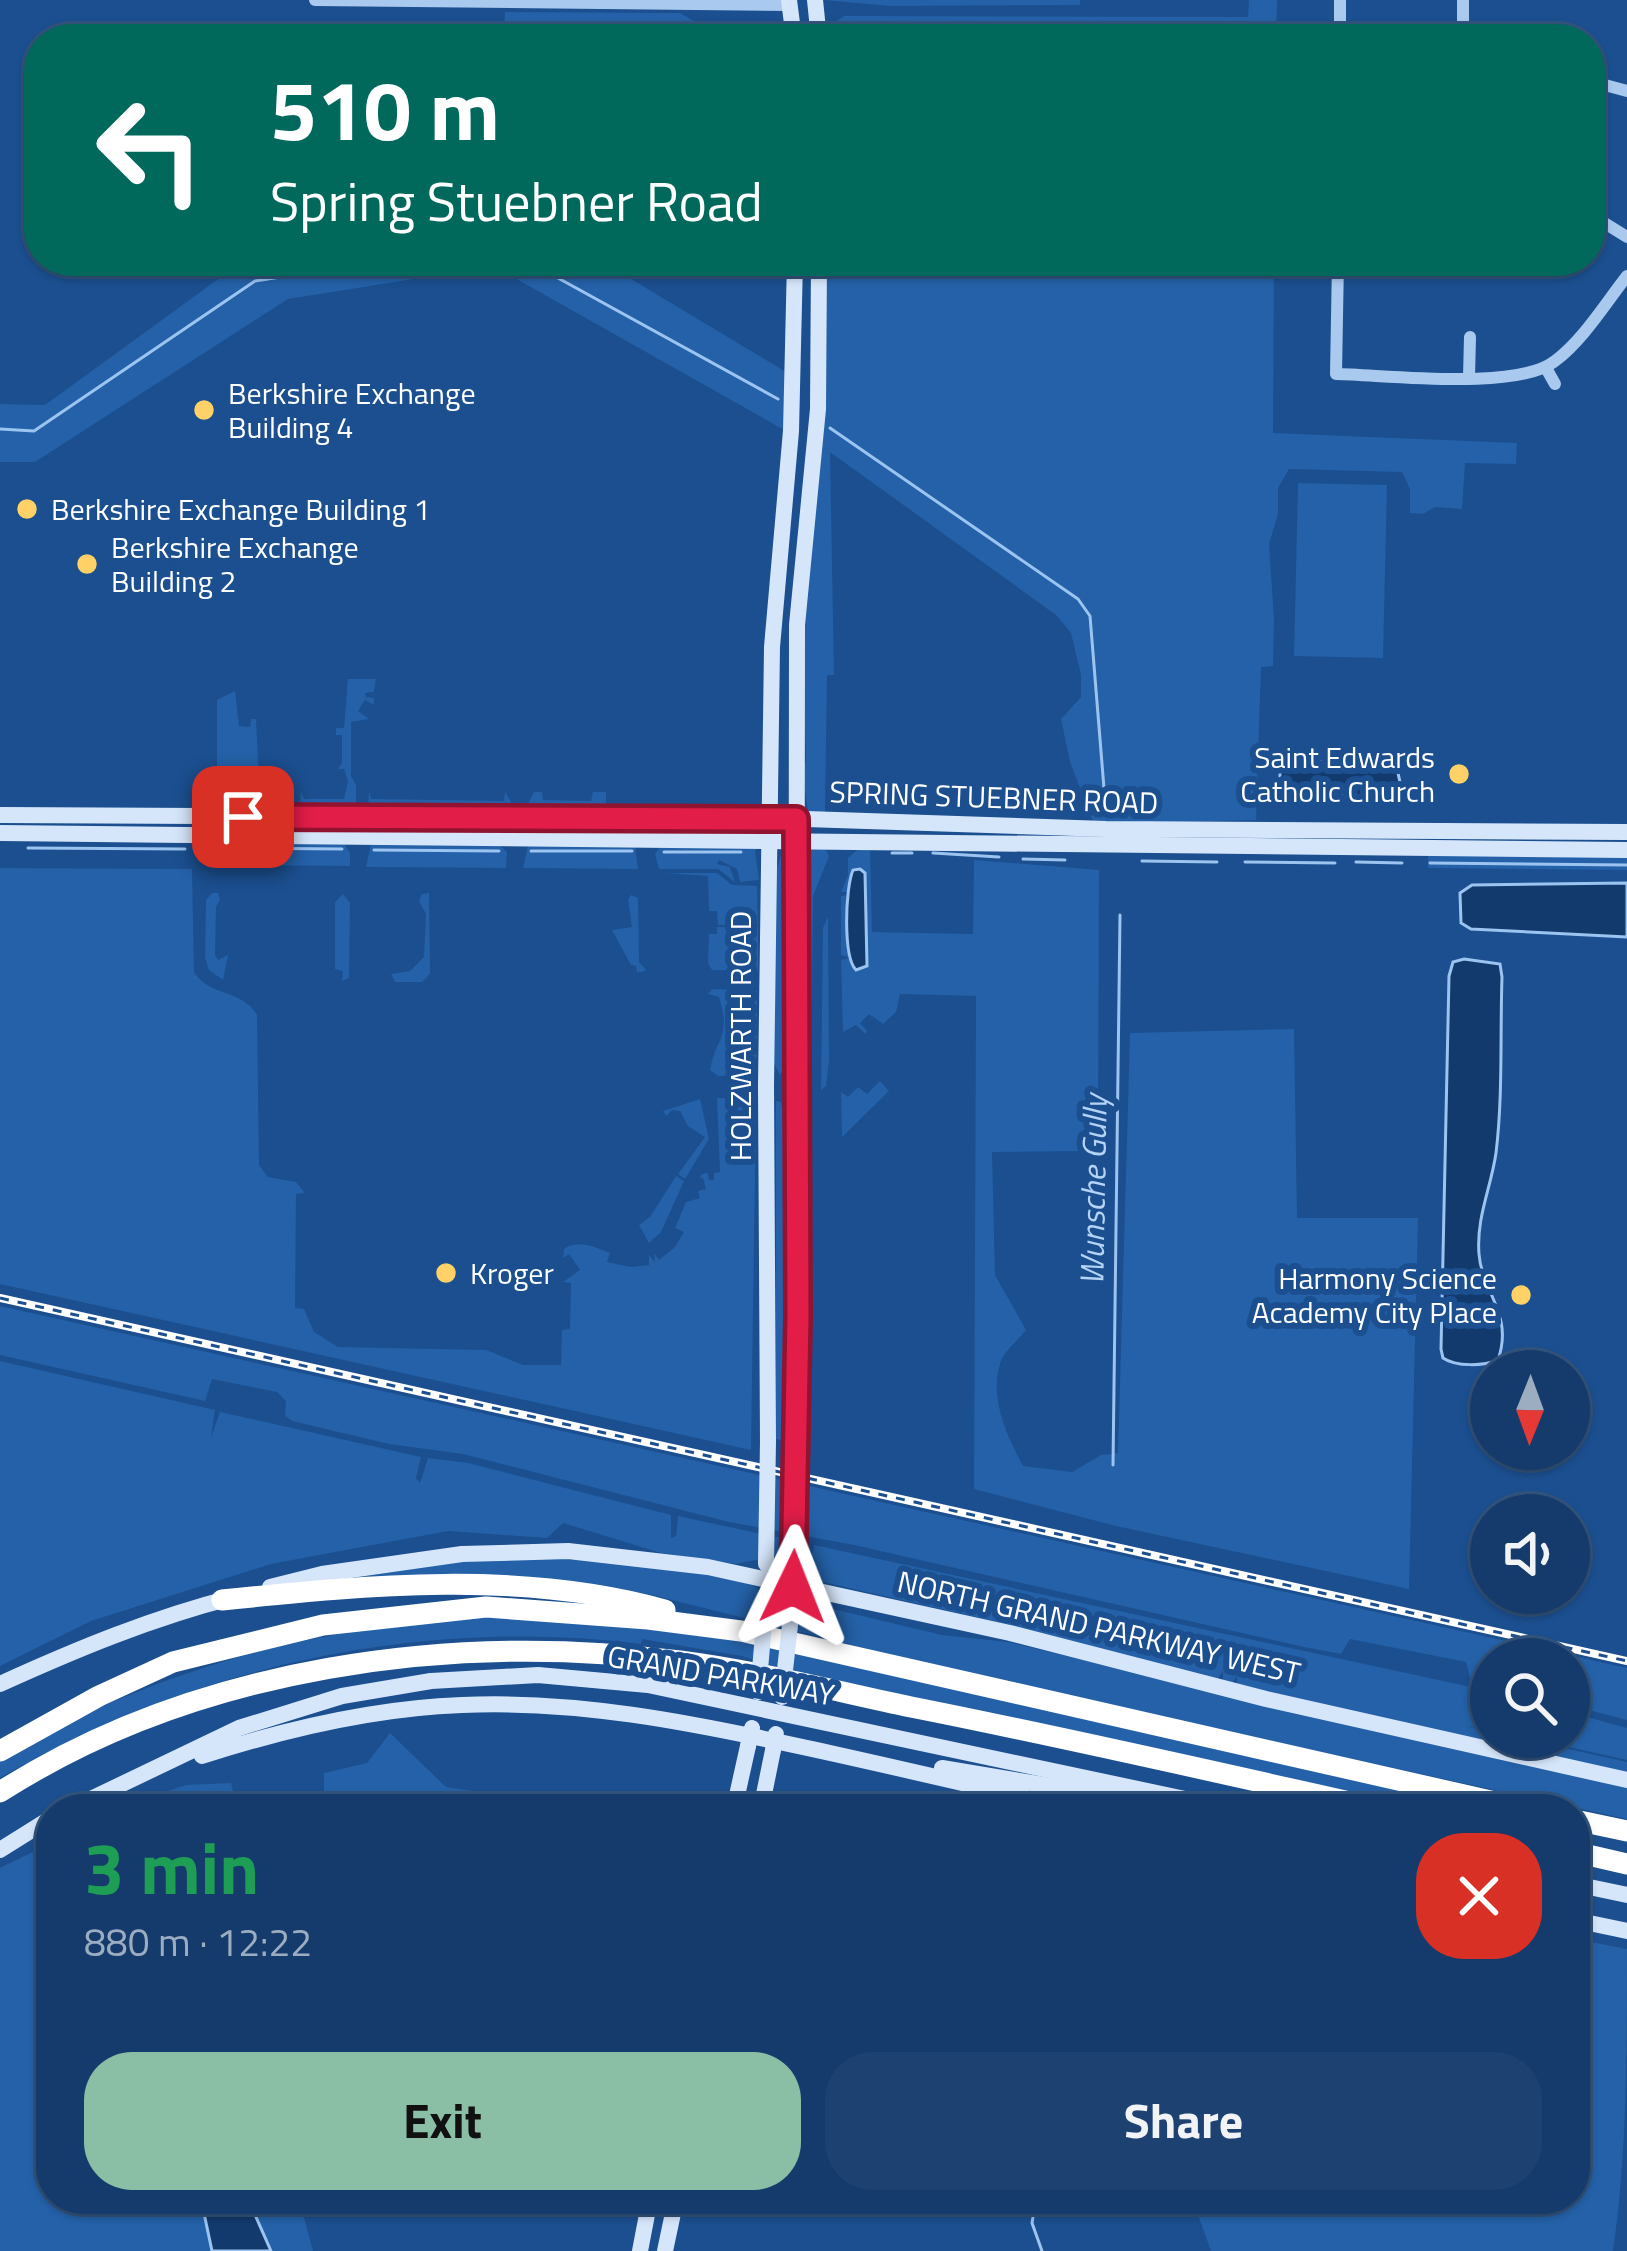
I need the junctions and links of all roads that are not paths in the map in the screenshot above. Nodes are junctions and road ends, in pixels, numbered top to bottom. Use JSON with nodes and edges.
{"nodes":[{"id":1,"x":315,"y":0,"type":"edge"},
{"id":2,"x":789,"y":3,"type":"edge"},
{"id":3,"x":795,"y":276,"type":"edge"},
{"id":4,"x":819,"y":276,"type":"edge"},
{"id":5,"x":1338,"y":276,"type":"edge"},
{"id":6,"x":1627,"y":276,"type":"edge"},
{"id":7,"x":1470,"y":337,"type":"dead end"},
{"id":8,"x":1546,"y":368,"type":"junction"},
{"id":9,"x":1469,"y":377,"type":"junction"},
{"id":10,"x":1555,"y":384,"type":"dead end"},
{"id":11,"x":780,"y":542,"type":"junction"},
{"id":12,"x":806,"y":546,"type":"junction"},
{"id":13,"x":0,"y":815,"type":"edge"},
{"id":14,"x":204,"y":822,"type":"junction"},
{"id":15,"x":769,"y":828,"type":"junction"},
{"id":16,"x":796,"y":828,"type":"junction"},
{"id":17,"x":1627,"y":832,"type":"edge"},
{"id":18,"x":0,"y":833,"type":"edge"},
{"id":19,"x":1421,"y":839,"type":"junction"},
{"id":20,"x":1627,"y":850,"type":"edge"},
{"id":21,"x":766,"y":1571,"type":"junction"},
{"id":22,"x":793,"y":1578,"type":"junction"},
{"id":23,"x":223,"y":1600,"type":"junction"},
{"id":24,"x":741,"y":1631,"type":"junction"},
{"id":25,"x":0,"y":1684,"type":"edge"},
{"id":26,"x":756,"y":1699,"type":"junction"},
{"id":27,"x":781,"y":1704,"type":"junction"},
{"id":28,"x":41,"y":1726,"type":"junction"},
{"id":29,"x":0,"y":1737,"type":"edge"},
{"id":30,"x":0,"y":1750,"type":"edge"},
{"id":31,"x":816,"y":1750,"type":"junction"},
{"id":32,"x":138,"y":1776,"type":"junction"},
{"id":33,"x":1627,"y":1780,"type":"edge"},
{"id":34,"x":0,"y":1792,"type":"edge"},
{"id":35,"x":101,"y":1794,"type":"edge"},
{"id":36,"x":737,"y":1794,"type":"edge"},
{"id":37,"x":763,"y":1794,"type":"edge"},
{"id":38,"x":1010,"y":1794,"type":"edge"},
{"id":39,"x":1102,"y":1794,"type":"edge"},
{"id":40,"x":1168,"y":1794,"type":"edge"},
{"id":41,"x":1314,"y":1794,"type":"edge"},
{"id":42,"x":1460,"y":1794,"type":"edge"},
{"id":43,"x":1590,"y":1823,"type":"edge"},
{"id":44,"x":36,"y":1827,"type":"edge"},
{"id":45,"x":1627,"y":1831,"type":"edge"},
{"id":46,"x":0,"y":1850,"type":"edge"},
{"id":47,"x":1590,"y":1855,"type":"edge"},
{"id":48,"x":1627,"y":1864,"type":"edge"},
{"id":49,"x":1590,"y":1887,"type":"edge"},
{"id":50,"x":1627,"y":1895,"type":"edge"},
{"id":51,"x":1590,"y":1923,"type":"edge"},
{"id":52,"x":1627,"y":1931,"type":"edge"},
{"id":53,"x":647,"y":2214,"type":"edge"},
{"id":54,"x":673,"y":2214,"type":"edge"},
{"id":55,"x":640,"y":2251,"type":"edge"},
{"id":56,"x":665,"y":2251,"type":"edge"}],
"edges":[{"from":1,"to":2,"type":"street"},
{"from":3,"to":11,"type":"main road","name":"HOLZWARTH ROAD"},
{"from":4,"to":12,"type":"main road","name":"HOLZWARTH ROAD"},
{"from":5,"to":9,"type":"street"},
{"from":6,"to":8,"type":"street"},
{"from":7,"to":9,"type":"street"},
{"from":8,"to":9,"type":"street"},
{"from":8,"to":10,"type":"street"},
{"from":11,"to":12,"type":"main road"},
{"from":11,"to":15,"type":"main road","name":"HOLZWARTH ROAD"},
{"from":12,"to":16,"type":"main road","name":"HOLZWARTH ROAD"},
{"from":13,"to":14,"type":"main road","name":"SPRING STUEBNER ROAD"},
{"from":14,"to":15,"type":"main road","name":"SPRING STUEBNER ROAD"},
{"from":14,"to":18,"type":"main road","name":"SPRING STUEBNER ROAD"},
{"from":15,"to":16,"type":"main road","name":"SPRING STUEBNER ROAD"},
{"from":15,"to":21,"type":"main road","name":"HOLZWARTH ROAD","bridge":true},
{"from":16,"to":19,"type":"main road","name":"SPRING STUEBNER ROAD"},
{"from":16,"to":22,"type":"main road","name":"HOLZWARTH ROAD","bridge":true},
{"from":17,"to":19,"type":"main road","name":"SPRING STUEBNER ROAD"},
{"from":19,"to":20,"type":"main road","name":"SPRING STUEBNER ROAD"},
{"from":21,"to":22,"type":"main road","name":"NORTH GRAND PARKWAY WEST"},
{"from":21,"to":23,"type":"main road","name":"NORTH GRAND PARKWAY WEST"},
{"from":21,"to":26,"type":"main road","name":"HOLZWARTH ROAD","bridge":true},
{"from":22,"to":27,"type":"main road","name":"HOLZWARTH ROAD","bridge":true},
{"from":22,"to":33,"type":"main road","name":"NORTH GRAND PARKWAY WEST"},
{"from":23,"to":24,"type":"highway"},
{"from":23,"to":25,"type":"main road","name":"NORTH GRAND PARKWAY WEST"},
{"from":24,"to":28,"type":"highway"},
{"from":24,"to":42,"type":"highway"},
{"from":26,"to":27,"type":"main road","name":"GRAND PARKWAY"},
{"from":26,"to":32,"type":"main road","name":"GRAND PARKWAY"},
{"from":26,"to":36,"type":"main road","name":"HOLZWARTH ROAD"},
{"from":27,"to":37,"type":"main road","name":"HOLZWARTH ROAD"},
{"from":27,"to":40,"type":"main road","name":"GRAND PARKWAY"},
{"from":28,"to":29,"type":"highway"},
{"from":28,"to":30,"type":"highway"},
{"from":31,"to":32,"type":"main road"},
{"from":31,"to":38,"type":"main road"},
{"from":31,"to":39,"type":"main road"},
{"from":32,"to":35,"type":"main road"},
{"from":34,"to":41,"type":"highway"},
{"from":43,"to":45,"type":"highway"},
{"from":44,"to":46,"type":"main road"},
{"from":47,"to":48,"type":"highway"},
{"from":49,"to":50,"type":"main road"},
{"from":51,"to":52,"type":"main road"},
{"from":53,"to":55,"type":"main road"},
{"from":54,"to":56,"type":"main road"}]}
